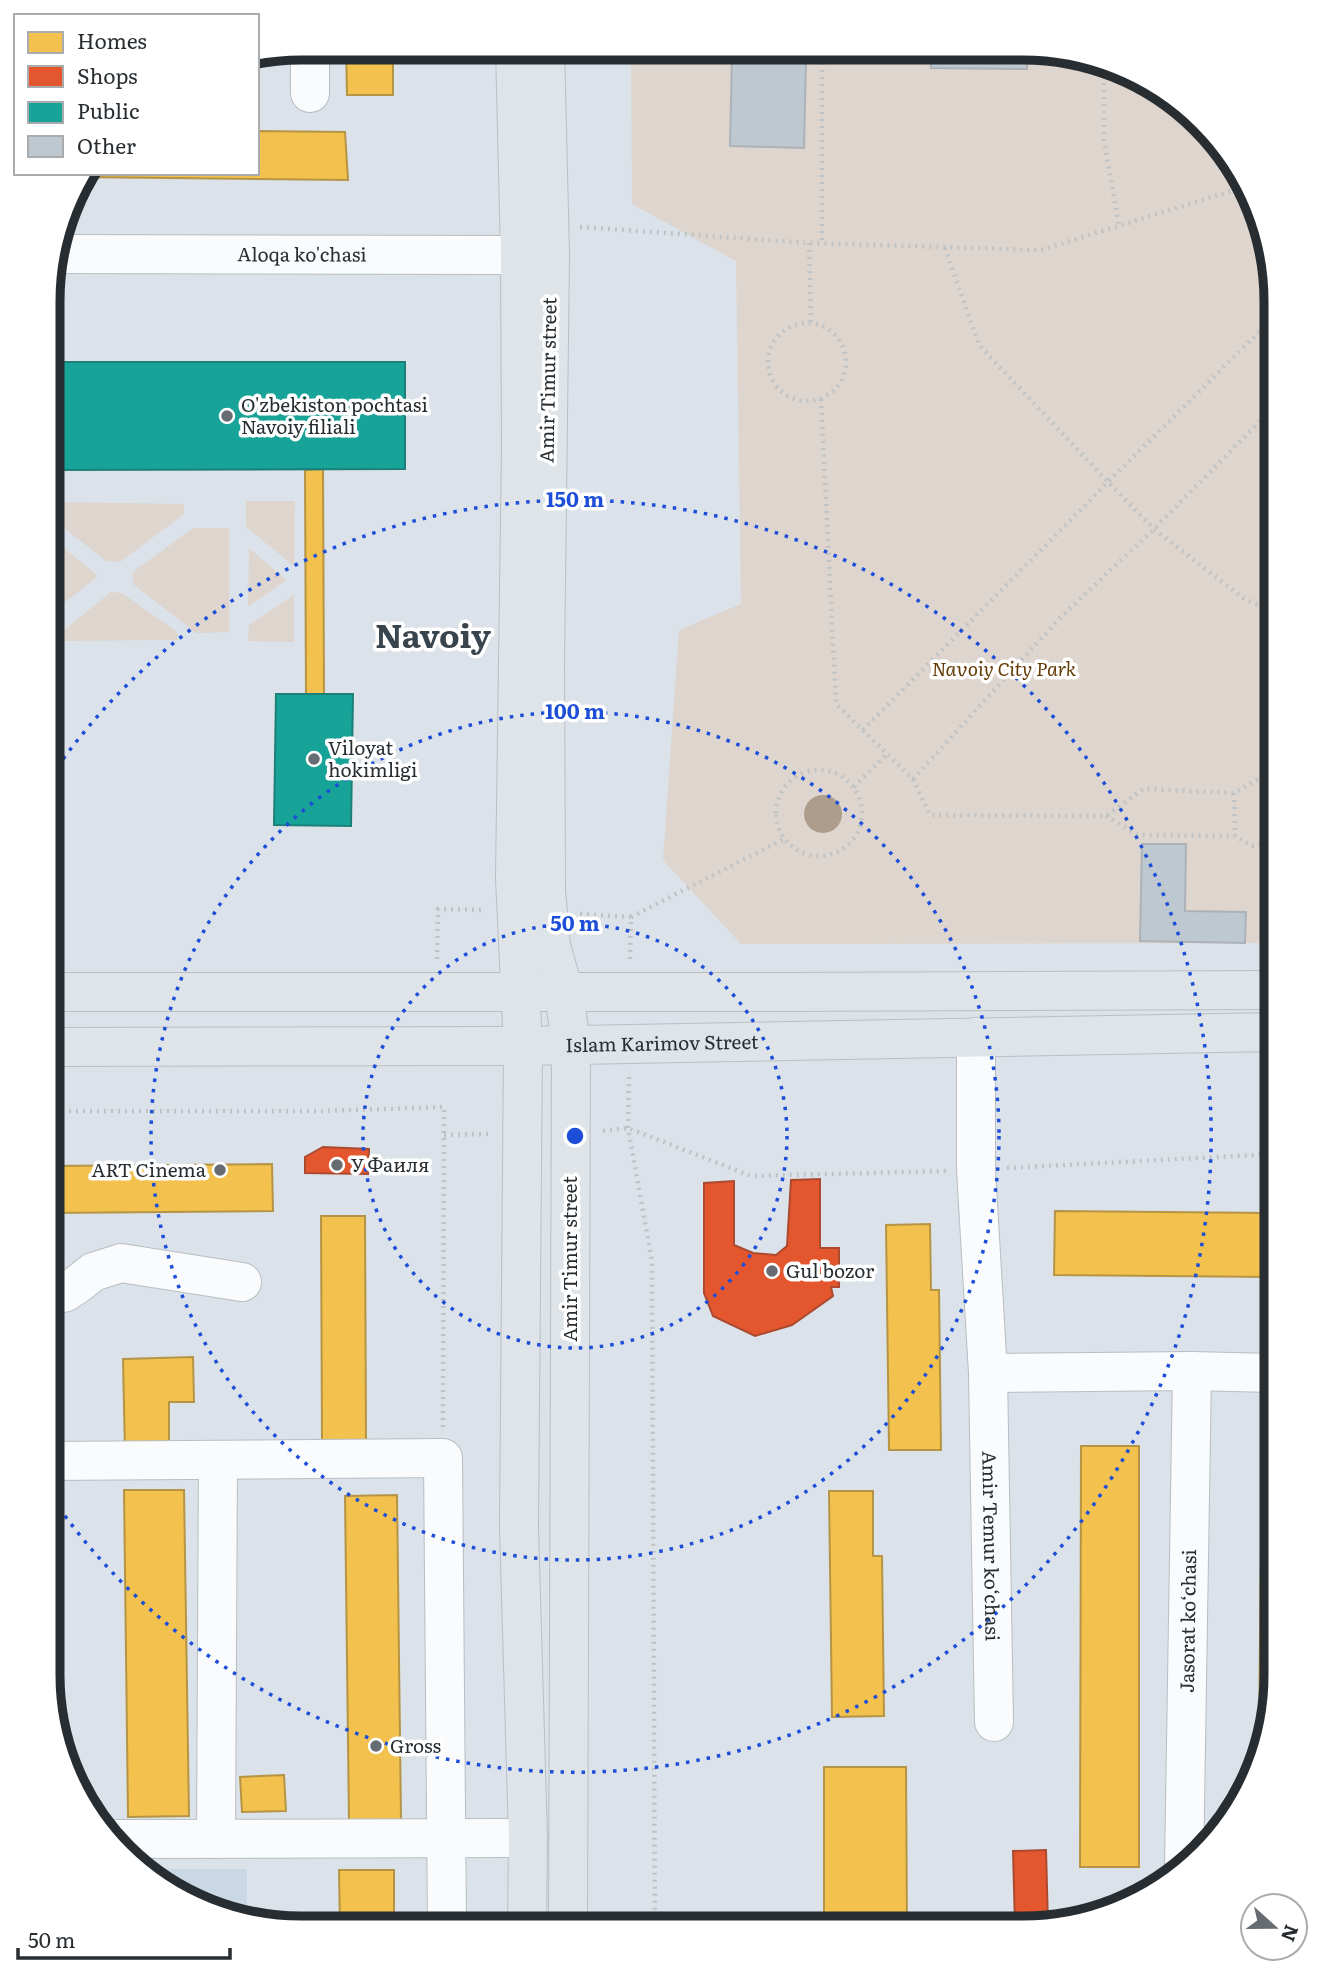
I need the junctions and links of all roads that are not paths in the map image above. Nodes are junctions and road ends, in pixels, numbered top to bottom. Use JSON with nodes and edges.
{"nodes":[{"id":1,"x":310,"y":60,"type":"edge"},
{"id":2,"x":517,"y":60,"type":"edge"},
{"id":3,"x":545,"y":60,"type":"edge"},
{"id":4,"x":310,"y":93,"type":"dead end"},
{"id":5,"x":540,"y":245,"type":"junction"},
{"id":6,"x":64,"y":254,"type":"edge"},
{"id":7,"x":1264,"y":990,"type":"edge"},
{"id":8,"x":60,"y":992,"type":"edge"},
{"id":9,"x":520,"y":992,"type":"junction"},
{"id":10,"x":564,"y":992,"type":"junction"},
{"id":11,"x":1263,"y":1032,"type":"edge"},
{"id":12,"x":976,"y":1037,"type":"junction"},
{"id":13,"x":571,"y":1045,"type":"junction"},
{"id":14,"x":523,"y":1046,"type":"junction"},
{"id":15,"x":60,"y":1047,"type":"edge"},
{"id":16,"x":242,"y":1282,"type":"dead end"},
{"id":17,"x":60,"y":1293,"type":"edge"},
{"id":18,"x":1192,"y":1371,"type":"junction"},
{"id":19,"x":988,"y":1373,"type":"junction"},
{"id":20,"x":1263,"y":1373,"type":"edge"},
{"id":21,"x":218,"y":1460,"type":"junction"},
{"id":22,"x":60,"y":1461,"type":"edge"},
{"id":23,"x":994,"y":1721,"type":"dead end"},
{"id":24,"x":447,"y":1838,"type":"junction"},
{"id":25,"x":528,"y":1838,"type":"junction"},
{"id":26,"x":124,"y":1839,"type":"edge"},
{"id":27,"x":216,"y":1839,"type":"junction"},
{"id":28,"x":1184,"y":1854,"type":"edge"},
{"id":29,"x":447,"y":1916,"type":"edge"},
{"id":30,"x":527,"y":1916,"type":"edge"},
{"id":31,"x":568,"y":1916,"type":"edge"}],
"edges":[{"from":1,"to":4,"type":"street"},
{"from":2,"to":5,"type":"main road","name":"Amir Timur street"},
{"from":3,"to":5,"type":"main road","name":"Amir Timur street"},
{"from":5,"to":6,"type":"street","name":"Aloqa ko'chasi"},
{"from":5,"to":9,"type":"main road","name":"Amir Timur street"},
{"from":5,"to":10,"type":"main road","name":"Amir Timur street"},
{"from":7,"to":10,"type":"main road"},
{"from":8,"to":9,"type":"main road"},
{"from":9,"to":10,"type":"main road"},
{"from":9,"to":14,"type":"main road","name":"Amir Timur street"},
{"from":10,"to":13,"type":"main road","name":"Amir Timur street"},
{"from":11,"to":12,"type":"main road","name":"Islam Karimov Street"},
{"from":12,"to":13,"type":"main road","name":"Islam Karimov Street"},
{"from":12,"to":19,"type":"street","name":"Amir Temur ko‘chasi"},
{"from":13,"to":14,"type":"main road","name":"Islam Karimov Street"},
{"from":13,"to":31,"type":"main road","name":"Amir Timur street"},
{"from":14,"to":15,"type":"main road","name":"Islam Karimov Street"},
{"from":14,"to":25,"type":"main road","name":"Amir Timur street"},
{"from":16,"to":17,"type":"street"},
{"from":18,"to":19,"type":"street"},
{"from":18,"to":20,"type":"street"},
{"from":18,"to":28,"type":"street","name":"Jasorat ko‘chasi"},
{"from":19,"to":23,"type":"street","name":"Amir Temur ko‘chasi"},
{"from":21,"to":22,"type":"street"},
{"from":21,"to":24,"type":"street"},
{"from":21,"to":27,"type":"street"},
{"from":24,"to":25,"type":"street"},
{"from":24,"to":27,"type":"street"},
{"from":24,"to":29,"type":"street"},
{"from":25,"to":30,"type":"main road","name":"Amir Timur street"},
{"from":26,"to":27,"type":"street"}]}
